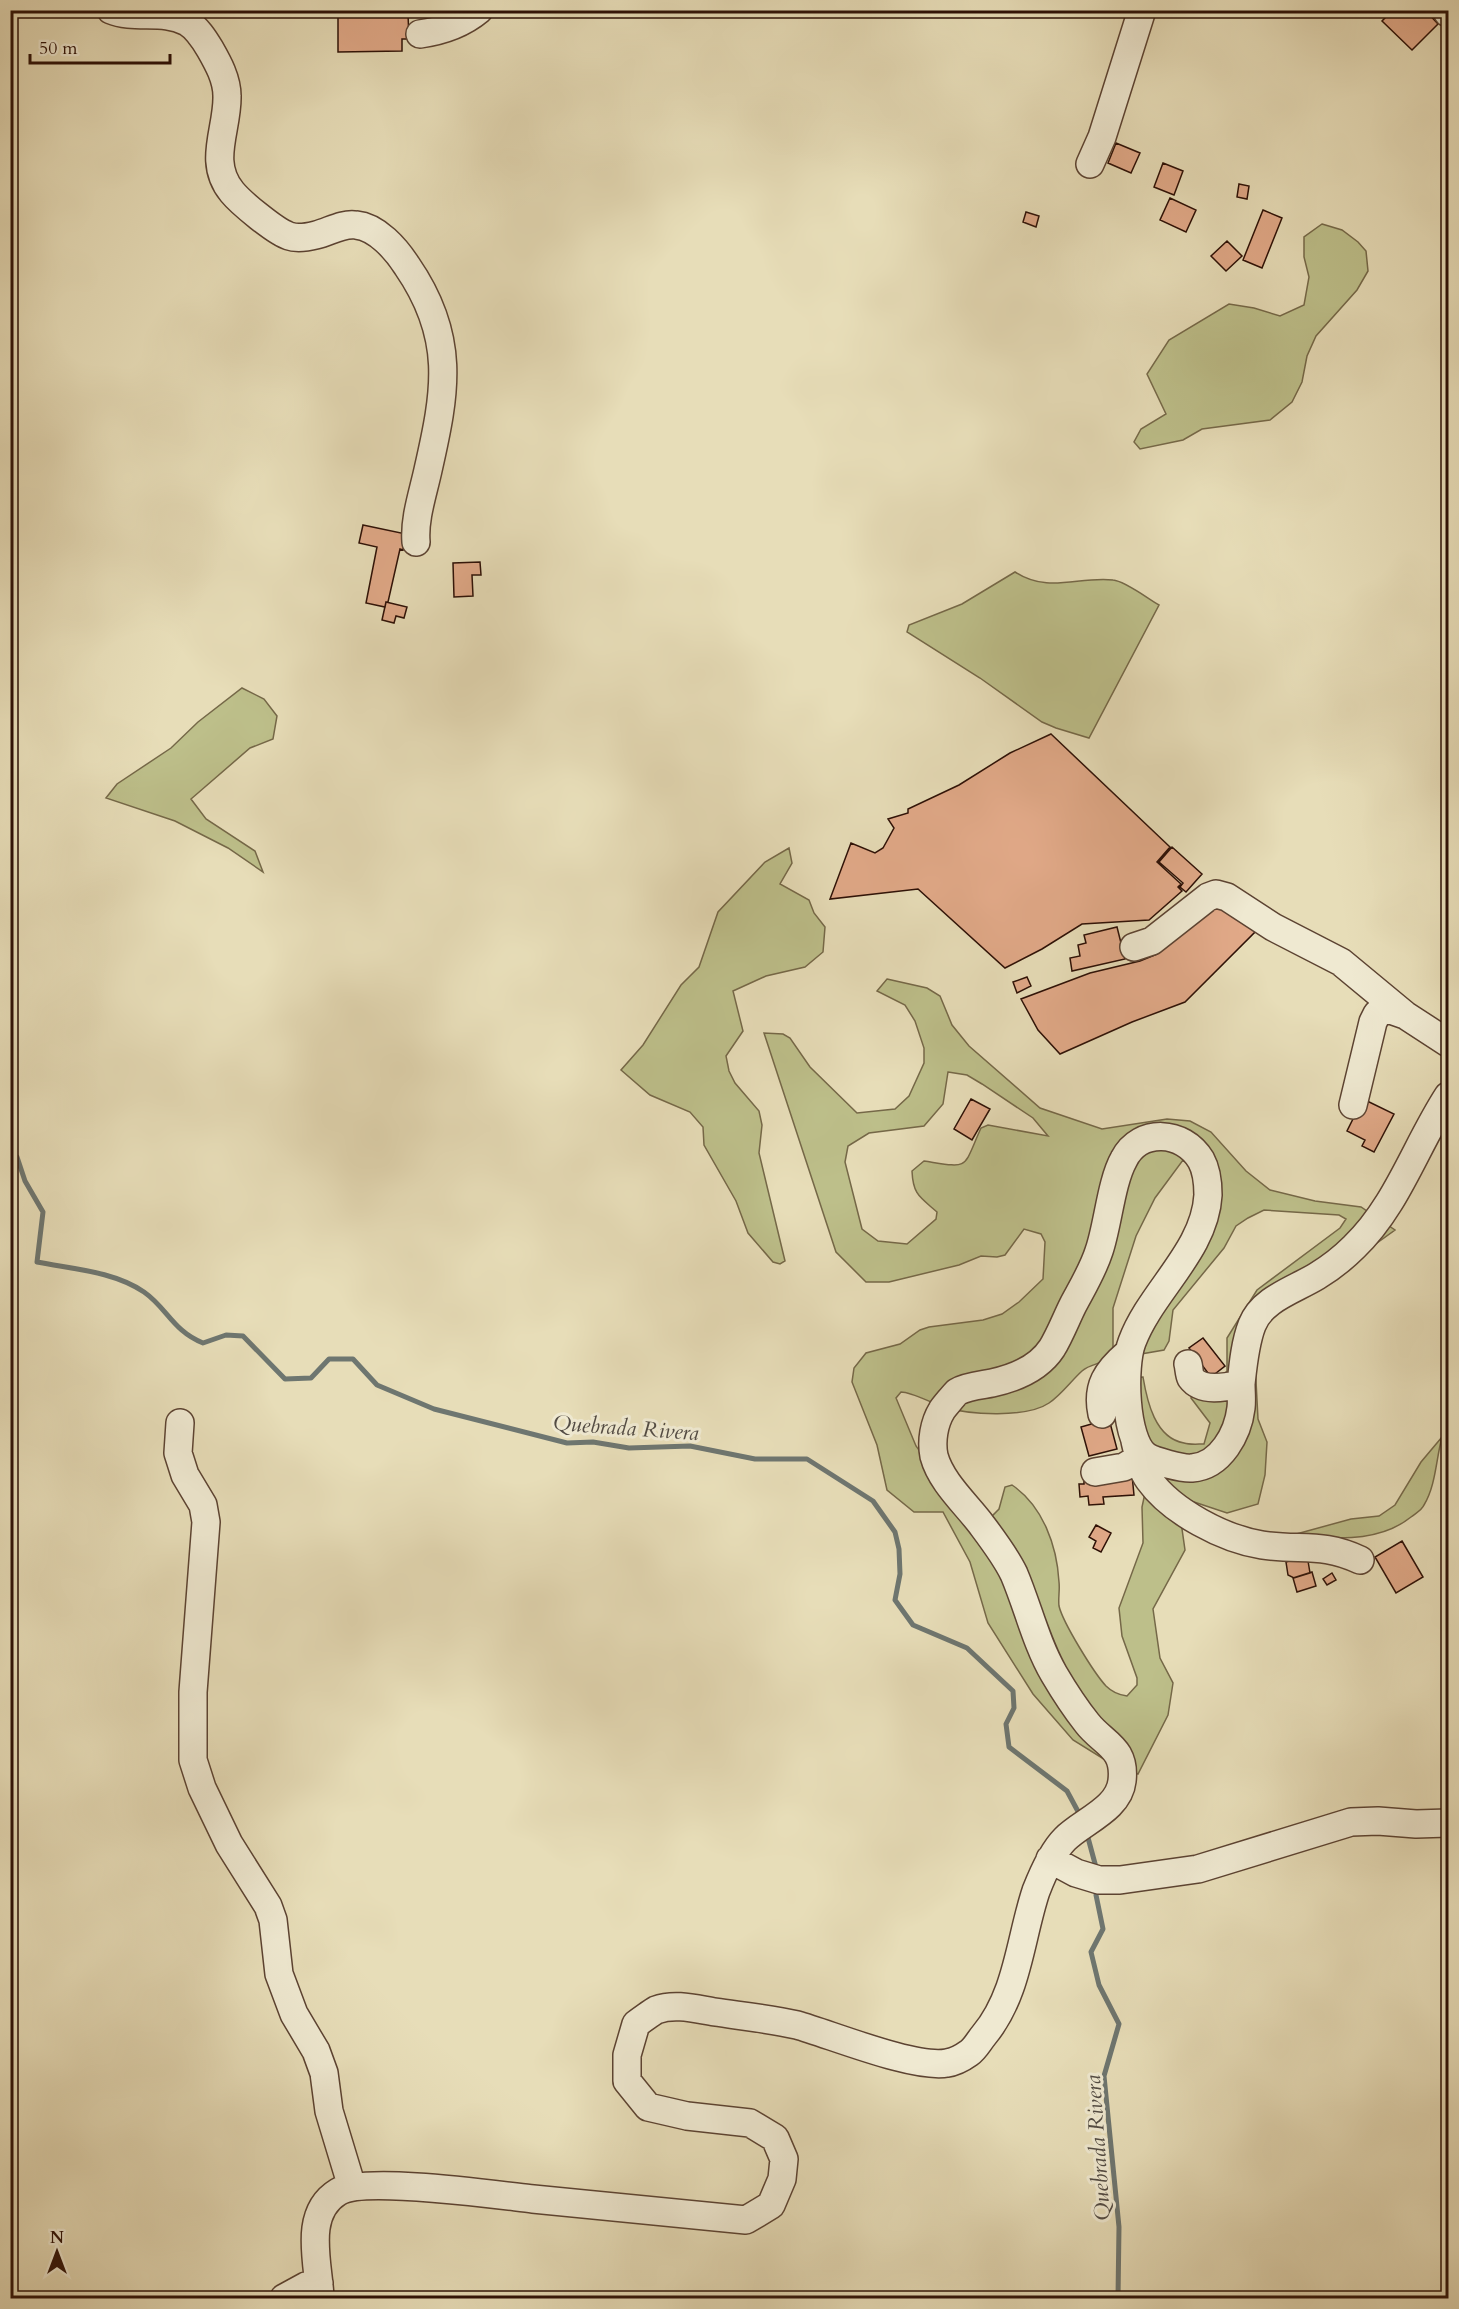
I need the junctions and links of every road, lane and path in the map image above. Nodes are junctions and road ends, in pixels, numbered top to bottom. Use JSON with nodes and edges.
{"nodes":[{"id":1,"x":111,"y":10,"type":"edge"},
{"id":2,"x":479,"y":10,"type":"edge"},
{"id":3,"x":1142,"y":10,"type":"edge"},
{"id":4,"x":420,"y":34,"type":"dead end"},
{"id":5,"x":1090,"y":164,"type":"dead end"},
{"id":6,"x":416,"y":542,"type":"dead end"},
{"id":7,"x":1134,"y":947,"type":"dead end"},
{"id":8,"x":1405,"y":1015,"type":"junction"},
{"id":9,"x":1449,"y":1043,"type":"edge"},
{"id":10,"x":1449,"y":1096,"type":"edge"},
{"id":11,"x":1353,"y":1105,"type":"dead end"},
{"id":12,"x":1128,"y":1353,"type":"junction"},
{"id":13,"x":1188,"y":1364,"type":"dead end"},
{"id":14,"x":1241,"y":1384,"type":"junction"},
{"id":15,"x":1102,"y":1414,"type":"dead end"},
{"id":16,"x":180,"y":1424,"type":"dead end"},
{"id":17,"x":1137,"y":1449,"type":"junction"},
{"id":18,"x":1095,"y":1472,"type":"dead end"},
{"id":19,"x":1360,"y":1560,"type":"dead end"},
{"id":20,"x":1449,"y":1823,"type":"edge"},
{"id":21,"x":1050,"y":1859,"type":"junction"},
{"id":22,"x":352,"y":2187,"type":"junction"},
{"id":23,"x":319,"y":2291,"type":"edge"},
{"id":24,"x":284,"y":2298,"type":"edge"}],
"edges":[{"from":1,"to":6,"type":"street"},
{"from":2,"to":4,"type":"street"},
{"from":3,"to":5,"type":"street"},
{"from":7,"to":8,"type":"street"},
{"from":8,"to":9,"type":"street"},
{"from":8,"to":11,"type":"street"},
{"from":10,"to":14,"type":"street"},
{"from":12,"to":15,"type":"street"},
{"from":12,"to":17,"type":"street"},
{"from":12,"to":21,"type":"street"},
{"from":13,"to":14,"type":"street"},
{"from":14,"to":17,"type":"street"},
{"from":16,"to":22,"type":"street"},
{"from":17,"to":18,"type":"street"},
{"from":17,"to":19,"type":"street"},
{"from":20,"to":21,"type":"street"},
{"from":21,"to":22,"type":"street"},
{"from":22,"to":23,"type":"street"},
{"from":23,"to":24,"type":"street"}]}
